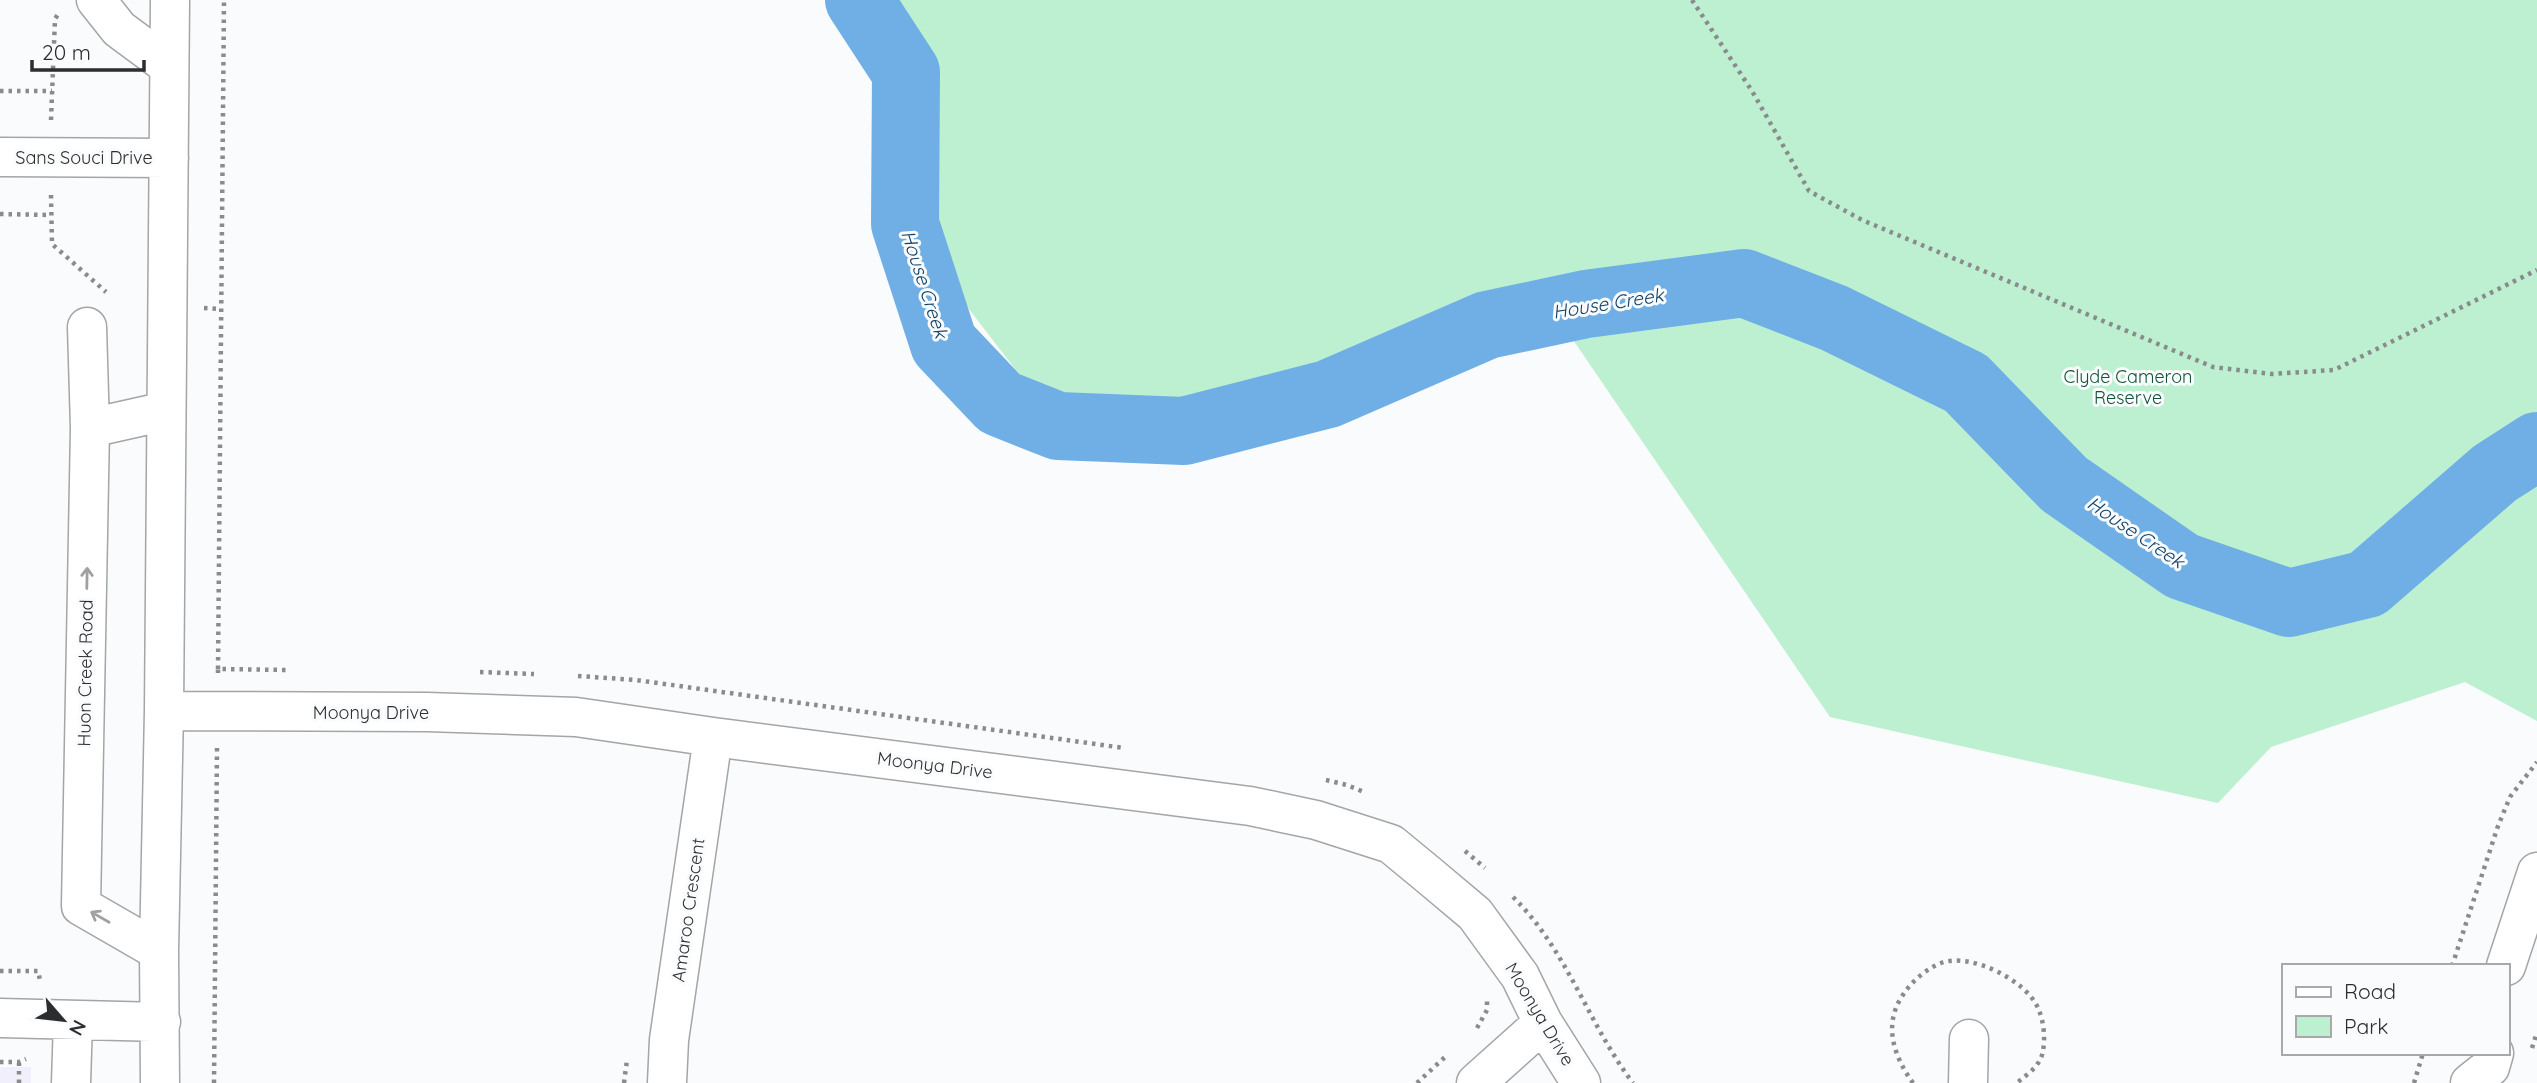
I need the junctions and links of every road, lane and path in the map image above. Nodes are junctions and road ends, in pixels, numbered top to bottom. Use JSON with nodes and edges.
{"nodes":[{"id":1,"x":96,"y":0,"type":"edge"},
{"id":2,"x":170,"y":0,"type":"edge"},
{"id":3,"x":224,"y":0,"type":"edge"},
{"id":4,"x":1692,"y":0,"type":"edge"},
{"id":5,"x":169,"y":66,"type":"junction"},
{"id":6,"x":0,"y":91,"type":"edge"},
{"id":7,"x":52,"y":91,"type":"dead end"},
{"id":8,"x":0,"y":157,"type":"edge"},
{"id":9,"x":169,"y":158,"type":"junction"},
{"id":10,"x":0,"y":214,"type":"edge"},
{"id":11,"x":51,"y":215,"type":"dead end"},
{"id":12,"x":2537,"y":270,"type":"edge"},
{"id":13,"x":87,"y":327,"type":"dead end"},
{"id":14,"x":166,"y":411,"type":"junction"},
{"id":15,"x":90,"y":428,"type":"junction"},
{"id":16,"x":218,"y":669,"type":"dead end"},
{"id":17,"x":164,"y":711,"type":"junction"},
{"id":18,"x":713,"y":737,"type":"junction"},
{"id":19,"x":230,"y":747,"type":"dead end"},
{"id":20,"x":2537,"y":762,"type":"edge"},
{"id":21,"x":2537,"y":872,"type":"edge"},
{"id":22,"x":159,"y":950,"type":"junction"},
{"id":23,"x":2453,"y":964,"type":"edge"},
{"id":24,"x":2507,"y":964,"type":"edge"},
{"id":25,"x":0,"y":1018,"type":"edge"},
{"id":26,"x":73,"y":1021,"type":"junction"},
{"id":27,"x":161,"y":1021,"type":"junction"},
{"id":28,"x":1530,"y":1034,"type":"junction"},
{"id":29,"x":1469,"y":1035,"type":"dead end"},
{"id":30,"x":1969,"y":1040,"type":"dead end"},
{"id":31,"x":1452,"y":1051,"type":"dead end"},
{"id":32,"x":628,"y":1052,"type":"dead end"},
{"id":33,"x":2422,"y":1055,"type":"edge"},
{"id":34,"x":2461,"y":1055,"type":"edge"},
{"id":35,"x":2493,"y":1055,"type":"edge"},
{"id":36,"x":0,"y":1062,"type":"edge"},
{"id":37,"x":19,"y":1083,"type":"edge"},
{"id":38,"x":71,"y":1083,"type":"edge"},
{"id":39,"x":160,"y":1083,"type":"edge"},
{"id":40,"x":214,"y":1083,"type":"edge"},
{"id":41,"x":624,"y":1083,"type":"edge"},
{"id":42,"x":667,"y":1083,"type":"edge"},
{"id":43,"x":1417,"y":1083,"type":"edge"},
{"id":44,"x":1476,"y":1083,"type":"edge"},
{"id":45,"x":1581,"y":1083,"type":"edge"},
{"id":46,"x":1968,"y":1083,"type":"edge"},
{"id":47,"x":2414,"y":1083,"type":"edge"},
{"id":48,"x":2468,"y":1083,"type":"edge"}],
"edges":[{"from":1,"to":5,"type":"street"},
{"from":2,"to":5,"type":"street"},
{"from":3,"to":16,"type":"path"},
{"from":4,"to":12,"type":"path"},
{"from":5,"to":9,"type":"street"},
{"from":6,"to":7,"type":"path"},
{"from":8,"to":9,"type":"street","name":"Sans Souci Drive"},
{"from":9,"to":14,"type":"street"},
{"from":10,"to":11,"type":"path"},
{"from":13,"to":15,"type":"street"},
{"from":14,"to":15,"type":"street"},
{"from":14,"to":17,"type":"street"},
{"from":22,"to":15,"type":"street","name":"Huon Creek Road","one_way":true},
{"from":17,"to":18,"type":"street","name":"Moonya Drive"},
{"from":17,"to":22,"type":"street"},
{"from":18,"to":28,"type":"street","name":"Moonya Drive"},
{"from":18,"to":42,"type":"street","name":"Amaroo Crescent"},
{"from":19,"to":40,"type":"path"},
{"from":20,"to":23,"type":"path"},
{"from":21,"to":24,"type":"street"},
{"from":22,"to":27,"type":"street"},
{"from":25,"to":26,"type":"street"},
{"from":26,"to":27,"type":"street"},
{"from":26,"to":38,"type":"street"},
{"from":27,"to":39,"type":"street"},
{"from":28,"to":29,"type":"path"},
{"from":28,"to":44,"type":"street"},
{"from":28,"to":45,"type":"street","name":"Moonya Drive"},
{"from":30,"to":46,"type":"street"},
{"from":31,"to":43,"type":"path"},
{"from":32,"to":41,"type":"path"},
{"from":33,"to":47,"type":"path"},
{"from":34,"to":48,"type":"street"},
{"from":35,"to":48,"type":"street"},
{"from":36,"to":37,"type":"path"}]}
